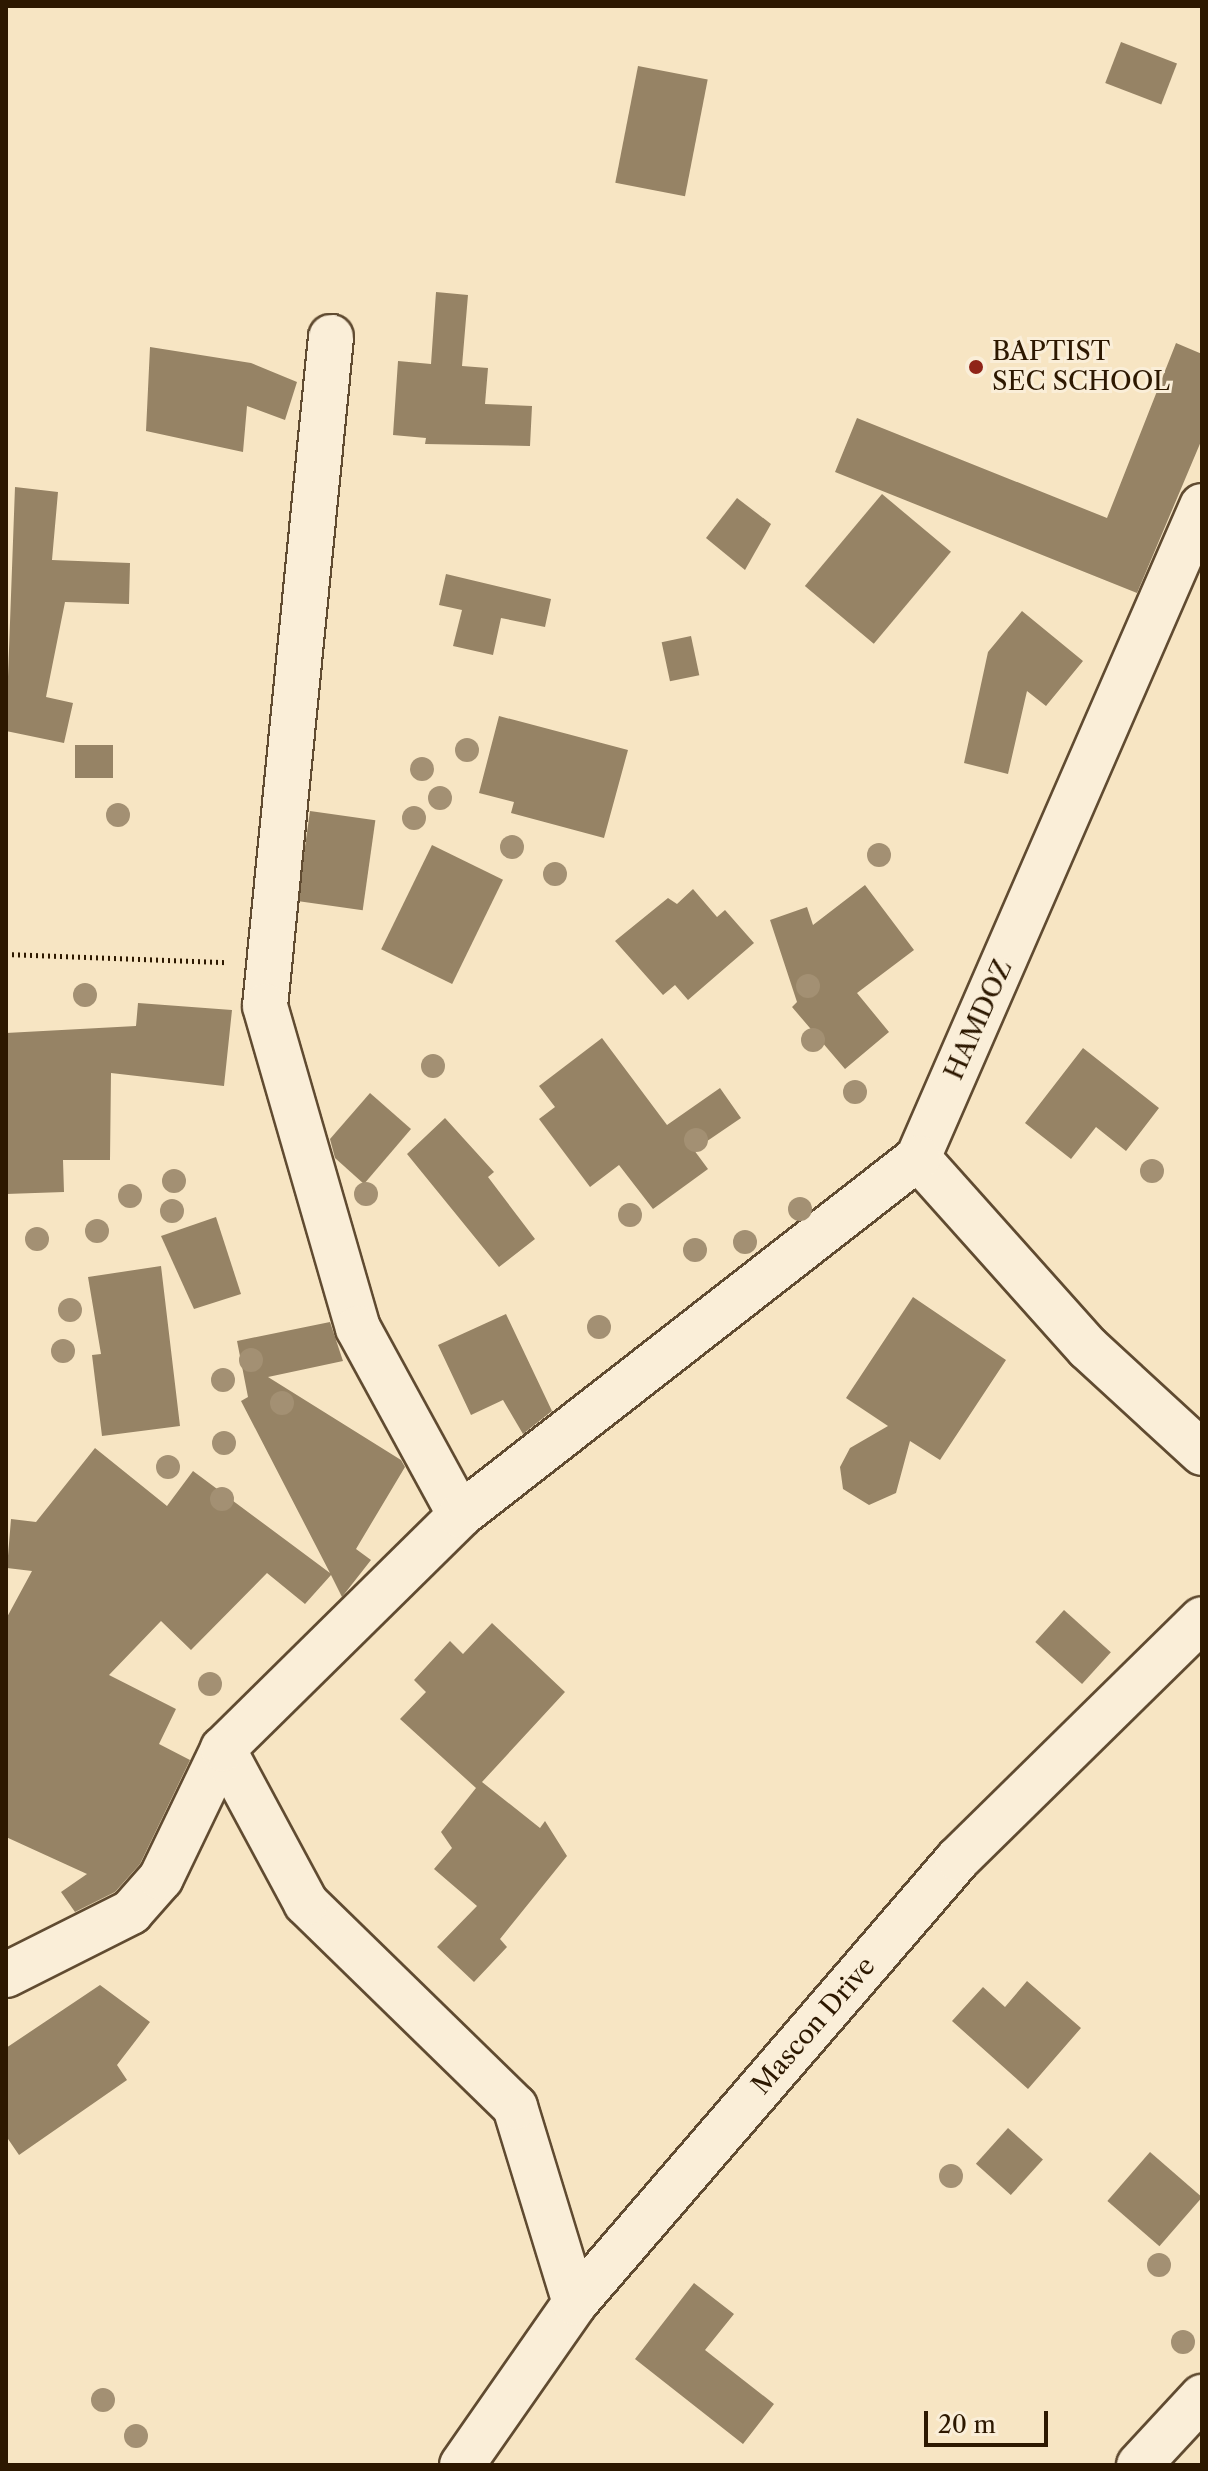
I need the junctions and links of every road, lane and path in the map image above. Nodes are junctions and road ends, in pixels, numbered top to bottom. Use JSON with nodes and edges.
{"nodes":[{"id":1,"x":331,"y":337,"type":"dead end"},
{"id":2,"x":1202,"y":506,"type":"edge"},
{"id":3,"x":6,"y":954,"type":"edge"},
{"id":4,"x":269,"y":964,"type":"junction"},
{"id":5,"x":918,"y":1158,"type":"junction"},
{"id":6,"x":1202,"y":1453,"type":"edge"},
{"id":7,"x":460,"y":1515,"type":"junction"},
{"id":8,"x":1202,"y":1619,"type":"edge"},
{"id":9,"x":223,"y":1749,"type":"junction"},
{"id":10,"x":6,"y":1975,"type":"edge"},
{"id":11,"x":575,"y":2303,"type":"junction"},
{"id":12,"x":1202,"y":2397,"type":"edge"},
{"id":13,"x":462,"y":2465,"type":"edge"},
{"id":14,"x":1139,"y":2465,"type":"edge"}],
"edges":[{"from":1,"to":4,"type":"street"},
{"from":2,"to":5,"type":"street","name":"HAMDOZ"},
{"from":3,"to":4,"type":"path"},
{"from":4,"to":7,"type":"street"},
{"from":5,"to":6,"type":"street"},
{"from":5,"to":7,"type":"street"},
{"from":7,"to":9,"type":"street"},
{"from":8,"to":11,"type":"street","name":"Mascon Drive"},
{"from":9,"to":10,"type":"street"},
{"from":9,"to":11,"type":"street"},
{"from":11,"to":13,"type":"street","name":"Mascon Drive"},
{"from":12,"to":14,"type":"street"}]}
